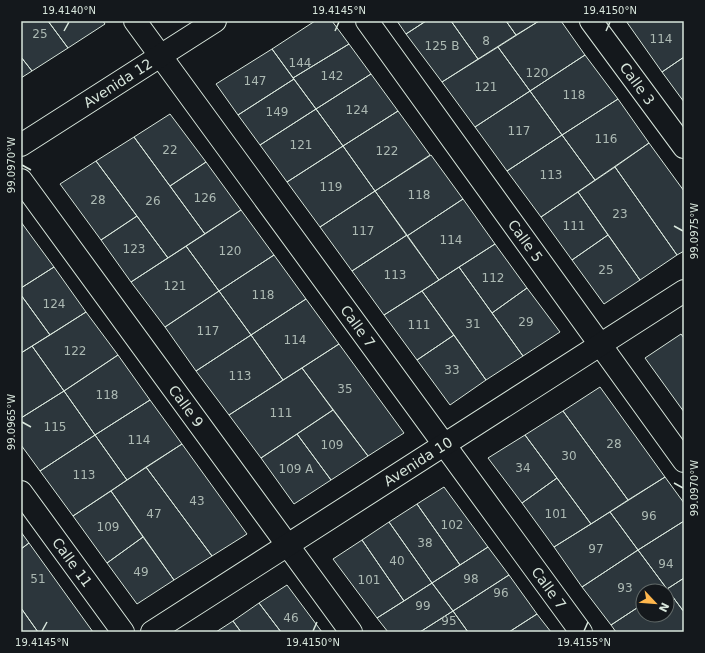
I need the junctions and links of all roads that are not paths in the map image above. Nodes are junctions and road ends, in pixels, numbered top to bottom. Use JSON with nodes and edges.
{"nodes":[{"id":1,"x":135,"y":21,"type":"edge"},
{"id":2,"x":215,"y":21,"type":"edge"},
{"id":3,"x":367,"y":21,"type":"edge"},
{"id":4,"x":591,"y":21,"type":"edge"},
{"id":5,"x":160,"y":56,"type":"junction"},
{"id":6,"x":21,"y":145,"type":"edge"},
{"id":7,"x":684,"y":147,"type":"edge"},
{"id":8,"x":21,"y":180,"type":"edge"},
{"id":9,"x":684,"y":291,"type":"edge"},
{"id":10,"x":600,"y":344,"type":"junction"},
{"id":11,"x":444,"y":444,"type":"junction"},
{"id":12,"x":684,"y":461,"type":"edge"},
{"id":13,"x":21,"y":492,"type":"edge"},
{"id":14,"x":287,"y":545,"type":"junction"},
{"id":15,"x":123,"y":632,"type":"edge"},
{"id":16,"x":152,"y":632,"type":"edge"},
{"id":17,"x":351,"y":632,"type":"edge"},
{"id":18,"x":581,"y":632,"type":"edge"}],
"edges":[{"from":1,"to":5,"type":"street","name":"Calle 7"},
{"from":2,"to":5,"type":"street","name":"Avenida 12"},
{"from":3,"to":10,"type":"street","name":"Calle 5"},
{"from":4,"to":7,"type":"street","name":"Calle 3"},
{"from":5,"to":6,"type":"street","name":"Avenida 12"},
{"from":5,"to":11,"type":"street","name":"Calle 7"},
{"from":8,"to":14,"type":"street","name":"Calle 9"},
{"from":9,"to":10,"type":"street","name":"Avenida 10"},
{"from":10,"to":11,"type":"street","name":"Avenida 10"},
{"from":10,"to":12,"type":"street","name":"Calle 5"},
{"from":11,"to":14,"type":"street","name":"Avenida 10"},
{"from":11,"to":18,"type":"street","name":"Calle 7"},
{"from":13,"to":15,"type":"street","name":"Calle 11"},
{"from":14,"to":16,"type":"street","name":"Avenida 10"},
{"from":14,"to":17,"type":"street","name":"Calle 9"}]}
